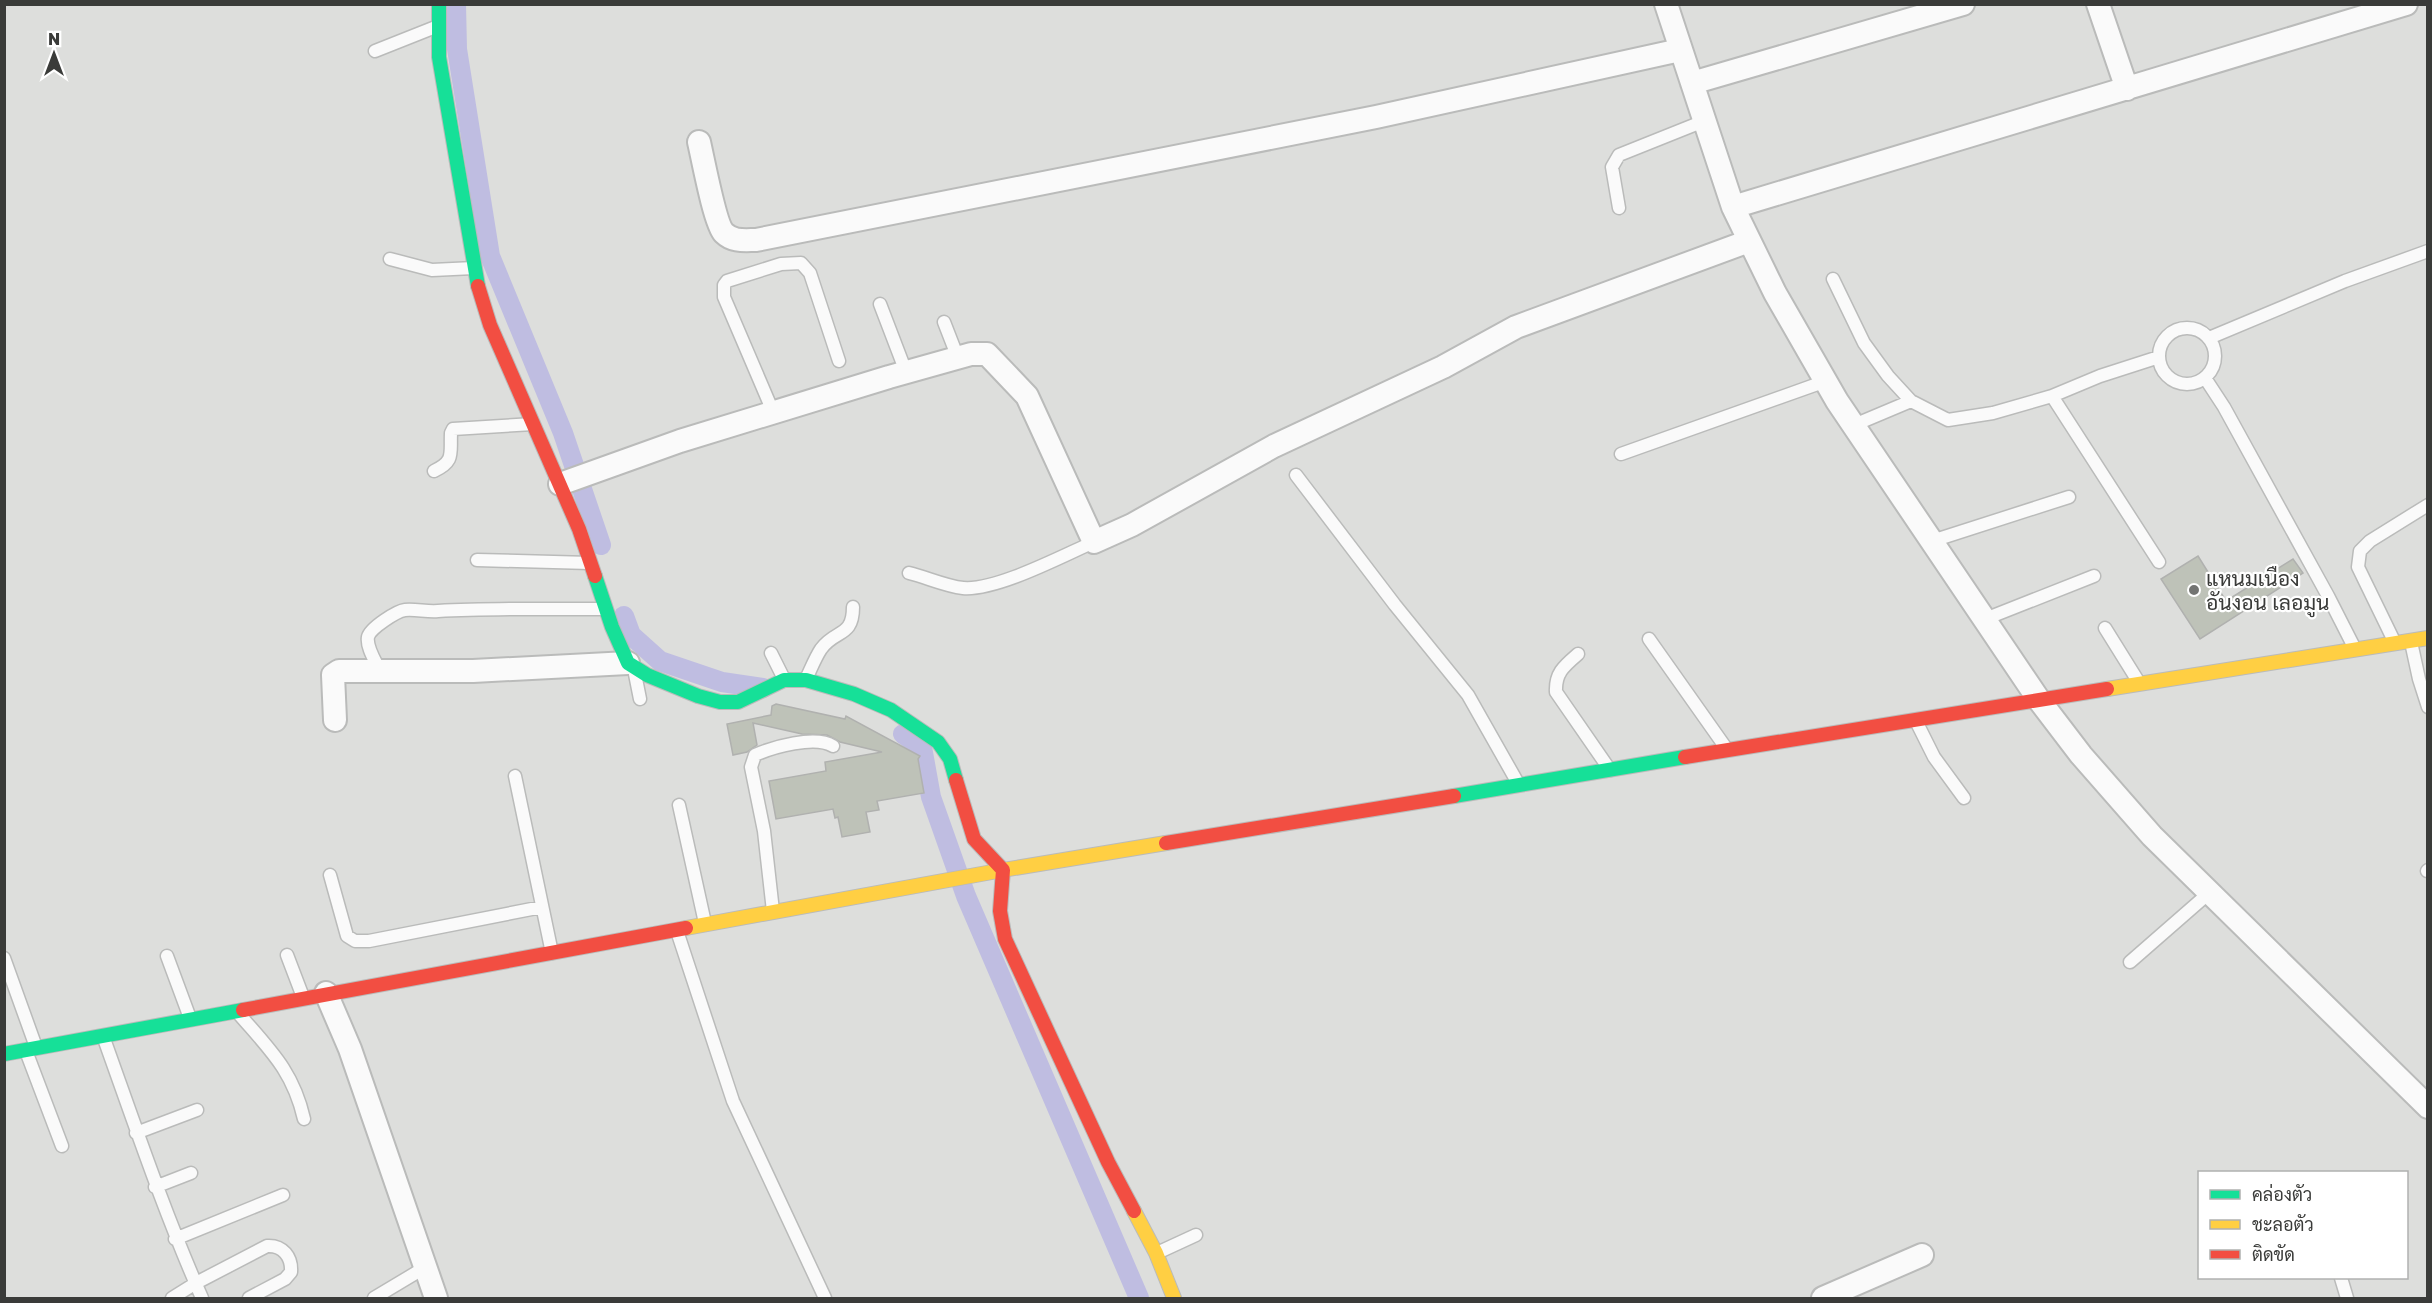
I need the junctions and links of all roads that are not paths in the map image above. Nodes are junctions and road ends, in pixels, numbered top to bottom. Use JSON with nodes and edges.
{"nodes":[{"id":1,"x":439,"y":4,"type":"edge"},
{"id":2,"x":1666,"y":4,"type":"edge"},
{"id":3,"x":1963,"y":4,"type":"edge"},
{"id":4,"x":2098,"y":4,"type":"edge"},
{"id":5,"x":2406,"y":4,"type":"edge"},
{"id":6,"x":439,"y":25,"type":"junction"},
{"id":7,"x":1680,"y":50,"type":"junction"},
{"id":8,"x":375,"y":51,"type":"dead end"},
{"id":9,"x":1692,"y":83,"type":"junction"},
{"id":10,"x":2127,"y":89,"type":"junction"},
{"id":11,"x":1704,"y":121,"type":"junction"},
{"id":12,"x":699,"y":142,"type":"dead end"},
{"id":13,"x":1733,"y":207,"type":"junction"},
{"id":14,"x":1619,"y":208,"type":"dead end"},
{"id":15,"x":1749,"y":241,"type":"junction"},
{"id":16,"x":2427,"y":251,"type":"edge"},
{"id":17,"x":390,"y":259,"type":"dead end"},
{"id":18,"x":474,"y":268,"type":"junction"},
{"id":19,"x":1833,"y":279,"type":"dead end"},
{"id":20,"x":880,"y":304,"type":"dead end"},
{"id":21,"x":944,"y":322,"type":"dead end"},
{"id":22,"x":2209,"y":338,"type":"junction"},
{"id":23,"x":2159,"y":357,"type":"junction"},
{"id":24,"x":958,"y":358,"type":"junction"},
{"id":25,"x":839,"y":361,"type":"dead end"},
{"id":26,"x":906,"y":372,"type":"junction"},
{"id":27,"x":2205,"y":378,"type":"junction"},
{"id":28,"x":1826,"y":381,"type":"junction"},
{"id":29,"x":2052,"y":396,"type":"junction"},
{"id":30,"x":1911,"y":401,"type":"junction"},
{"id":31,"x":774,"y":414,"type":"junction"},
{"id":32,"x":535,"y":424,"type":"junction"},
{"id":33,"x":1854,"y":425,"type":"junction"},
{"id":34,"x":1621,"y":454,"type":"dead end"},
{"id":35,"x":434,"y":471,"type":"dead end"},
{"id":36,"x":1296,"y":475,"type":"dead end"},
{"id":37,"x":574,"y":478,"type":"junction"},
{"id":38,"x":2069,"y":497,"type":"dead end"},
{"id":39,"x":2427,"y":505,"type":"edge"},
{"id":40,"x":1932,"y":541,"type":"junction"},
{"id":41,"x":1094,"y":542,"type":"junction"},
{"id":42,"x":477,"y":560,"type":"dead end"},
{"id":43,"x":2160,"y":562,"type":"dead end"},
{"id":44,"x":591,"y":564,"type":"junction"},
{"id":45,"x":909,"y":573,"type":"dead end"},
{"id":46,"x":2094,"y":576,"type":"dead end"},
{"id":47,"x":853,"y":608,"type":"dead end"},
{"id":48,"x":605,"y":609,"type":"junction"},
{"id":49,"x":1985,"y":619,"type":"junction"},
{"id":50,"x":2105,"y":628,"type":"dead end"},
{"id":51,"x":2427,"y":638,"type":"edge"},
{"id":52,"x":1649,"y":639,"type":"dead end"},
{"id":53,"x":2411,"y":640,"type":"junction"},
{"id":54,"x":2394,"y":641,"type":"junction"},
{"id":55,"x":2355,"y":650,"type":"junction"},
{"id":56,"x":771,"y":653,"type":"dead end"},
{"id":57,"x":1578,"y":654,"type":"dead end"},
{"id":58,"x":631,"y":665,"type":"junction"},
{"id":59,"x":380,"y":671,"type":"junction"},
{"id":60,"x":784,"y":680,"type":"junction"},
{"id":61,"x":806,"y":680,"type":"junction"},
{"id":62,"x":2139,"y":684,"type":"junction"},
{"id":63,"x":640,"y":699,"type":"dead end"},
{"id":64,"x":2039,"y":700,"type":"junction"},
{"id":65,"x":2427,"y":707,"type":"edge"},
{"id":66,"x":335,"y":720,"type":"dead end"},
{"id":67,"x":1915,"y":720,"type":"junction"},
{"id":68,"x":833,"y":746,"type":"dead end"},
{"id":69,"x":1727,"y":749,"type":"junction"},
{"id":70,"x":1610,"y":771,"type":"junction"},
{"id":71,"x":515,"y":776,"type":"dead end"},
{"id":72,"x":1519,"y":786,"type":"junction"},
{"id":73,"x":1964,"y":798,"type":"dead end"},
{"id":74,"x":679,"y":805,"type":"dead end"},
{"id":75,"x":1003,"y":870,"type":"junction"},
{"id":76,"x":330,"y":875,"type":"dead end"},
{"id":77,"x":2209,"y":893,"type":"junction"},
{"id":78,"x":542,"y":907,"type":"junction"},
{"id":79,"x":773,"y":912,"type":"junction"},
{"id":80,"x":706,"y":925,"type":"junction"},
{"id":81,"x":677,"y":930,"type":"junction"},
{"id":82,"x":552,"y":952,"type":"junction"},
{"id":83,"x":287,"y":955,"type":"dead end"},
{"id":84,"x":167,"y":956,"type":"dead end"},
{"id":85,"x":4,"y":958,"type":"edge"},
{"id":86,"x":2130,"y":962,"type":"dead end"},
{"id":87,"x":326,"y":993,"type":"junction"},
{"id":88,"x":303,"y":998,"type":"junction"},
{"id":89,"x":236,"y":1011,"type":"junction"},
{"id":90,"x":191,"y":1019,"type":"junction"},
{"id":91,"x":102,"y":1035,"type":"junction"},
{"id":92,"x":31,"y":1049,"type":"junction"},
{"id":93,"x":4,"y":1054,"type":"edge"},
{"id":94,"x":2427,"y":1107,"type":"edge"},
{"id":95,"x":197,"y":1110,"type":"dead end"},
{"id":96,"x":304,"y":1119,"type":"dead end"},
{"id":97,"x":136,"y":1133,"type":"junction"},
{"id":98,"x":62,"y":1146,"type":"dead end"},
{"id":99,"x":191,"y":1173,"type":"dead end"},
{"id":100,"x":155,"y":1187,"type":"junction"},
{"id":101,"x":283,"y":1195,"type":"dead end"},
{"id":102,"x":1196,"y":1235,"type":"dead end"},
{"id":103,"x":176,"y":1239,"type":"junction"},
{"id":104,"x":1156,"y":1253,"type":"junction"},
{"id":105,"x":1922,"y":1255,"type":"dead end"},
{"id":106,"x":424,"y":1268,"type":"junction"},
{"id":107,"x":2341,"y":1279,"type":"edge"},
{"id":108,"x":196,"y":1283,"type":"junction"},
{"id":109,"x":172,"y":1299,"type":"edge"},
{"id":110,"x":202,"y":1299,"type":"edge"},
{"id":111,"x":249,"y":1299,"type":"edge"},
{"id":112,"x":374,"y":1299,"type":"edge"},
{"id":113,"x":436,"y":1299,"type":"edge"},
{"id":114,"x":825,"y":1299,"type":"edge"},
{"id":115,"x":1174,"y":1299,"type":"edge"},
{"id":116,"x":1823,"y":1299,"type":"edge"},
{"id":117,"x":2347,"y":1299,"type":"edge"}],
"edges":[{"from":1,"to":6,"type":"street"},
{"from":2,"to":7,"type":"street"},
{"from":3,"to":9,"type":"street"},
{"from":4,"to":10,"type":"street"},
{"from":5,"to":10,"type":"street"},
{"from":6,"to":8,"type":"lane"},
{"from":6,"to":18,"type":"street"},
{"from":7,"to":9,"type":"street"},
{"from":7,"to":12,"type":"street"},
{"from":9,"to":11,"type":"street"},
{"from":10,"to":13,"type":"street"},
{"from":11,"to":13,"type":"street"},
{"from":11,"to":14,"type":"lane"},
{"from":13,"to":15,"type":"street"},
{"from":15,"to":28,"type":"street"},
{"from":15,"to":41,"type":"street"},
{"from":16,"to":22,"type":"lane"},
{"from":17,"to":18,"type":"lane"},
{"from":18,"to":32,"type":"street"},
{"from":19,"to":30,"type":"lane"},
{"from":20,"to":26,"type":"lane"},
{"from":21,"to":24,"type":"lane"},
{"from":22,"to":23,"type":"lane"},
{"from":22,"to":27,"type":"lane"},
{"from":23,"to":27,"type":"lane"},
{"from":23,"to":29,"type":"lane"},
{"from":24,"to":26,"type":"street"},
{"from":24,"to":41,"type":"street"},
{"from":25,"to":31,"type":"lane"},
{"from":26,"to":31,"type":"street"},
{"from":27,"to":55,"type":"lane"},
{"from":28,"to":33,"type":"street"},
{"from":28,"to":34,"type":"lane"},
{"from":29,"to":30,"type":"lane"},
{"from":29,"to":43,"type":"lane"},
{"from":30,"to":33,"type":"lane"},
{"from":31,"to":37,"type":"street"},
{"from":32,"to":35,"type":"lane"},
{"from":32,"to":37,"type":"street"},
{"from":33,"to":40,"type":"street"},
{"from":36,"to":72,"type":"lane"},
{"from":37,"to":44,"type":"street"},
{"from":38,"to":40,"type":"lane"},
{"from":39,"to":54,"type":"lane"},
{"from":40,"to":49,"type":"street"},
{"from":41,"to":45,"type":"lane"},
{"from":42,"to":44,"type":"lane"},
{"from":44,"to":48,"type":"street"},
{"from":46,"to":49,"type":"lane"},
{"from":47,"to":61,"type":"lane"},
{"from":48,"to":58,"type":"street"},
{"from":48,"to":59,"type":"lane"},
{"from":49,"to":64,"type":"street"},
{"from":50,"to":62,"type":"lane"},
{"from":51,"to":53,"type":"street"},
{"from":52,"to":69,"type":"lane"},
{"from":53,"to":54,"type":"street"},
{"from":53,"to":65,"type":"lane"},
{"from":54,"to":55,"type":"street"},
{"from":55,"to":62,"type":"street"},
{"from":56,"to":60,"type":"lane"},
{"from":57,"to":70,"type":"lane"},
{"from":58,"to":59,"type":"street"},
{"from":58,"to":60,"type":"street"},
{"from":58,"to":63,"type":"lane"},
{"from":59,"to":66,"type":"street"},
{"from":60,"to":61,"type":"street"},
{"from":61,"to":75,"type":"street"},
{"from":62,"to":64,"type":"street"},
{"from":64,"to":67,"type":"street"},
{"from":64,"to":77,"type":"street"},
{"from":67,"to":69,"type":"street"},
{"from":67,"to":73,"type":"lane"},
{"from":68,"to":79,"type":"lane"},
{"from":69,"to":70,"type":"street"},
{"from":70,"to":72,"type":"street"},
{"from":71,"to":78,"type":"lane"},
{"from":72,"to":75,"type":"street"},
{"from":74,"to":80,"type":"lane"},
{"from":75,"to":79,"type":"street"},
{"from":75,"to":104,"type":"street"},
{"from":76,"to":78,"type":"lane"},
{"from":77,"to":86,"type":"lane"},
{"from":77,"to":94,"type":"street"},
{"from":78,"to":82,"type":"lane"},
{"from":79,"to":80,"type":"street"},
{"from":80,"to":81,"type":"street"},
{"from":81,"to":82,"type":"street"},
{"from":81,"to":114,"type":"lane"},
{"from":82,"to":87,"type":"street"},
{"from":83,"to":88,"type":"lane"},
{"from":84,"to":90,"type":"lane"},
{"from":85,"to":92,"type":"lane"},
{"from":87,"to":88,"type":"street"},
{"from":87,"to":106,"type":"street"},
{"from":88,"to":89,"type":"street"},
{"from":89,"to":90,"type":"street"},
{"from":89,"to":96,"type":"lane"},
{"from":90,"to":91,"type":"street"},
{"from":91,"to":92,"type":"street"},
{"from":91,"to":97,"type":"lane"},
{"from":92,"to":93,"type":"street"},
{"from":92,"to":98,"type":"lane"},
{"from":95,"to":97,"type":"lane"},
{"from":97,"to":100,"type":"lane"},
{"from":99,"to":100,"type":"lane"},
{"from":100,"to":103,"type":"lane"},
{"from":101,"to":103,"type":"lane"},
{"from":102,"to":104,"type":"lane"},
{"from":103,"to":108,"type":"lane"},
{"from":104,"to":115,"type":"street"},
{"from":105,"to":116,"type":"street"},
{"from":106,"to":112,"type":"lane"},
{"from":106,"to":113,"type":"street"},
{"from":107,"to":117,"type":"lane"},
{"from":108,"to":109,"type":"lane"},
{"from":108,"to":110,"type":"lane"},
{"from":108,"to":111,"type":"lane"}]}
